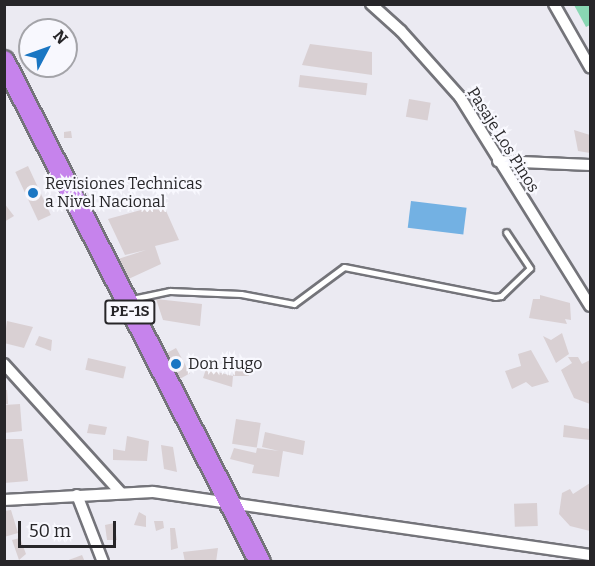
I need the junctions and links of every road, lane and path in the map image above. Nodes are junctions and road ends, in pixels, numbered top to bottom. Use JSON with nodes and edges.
{"nodes":[{"id":1,"x":371,"y":4,"type":"edge"},
{"id":2,"x":554,"y":4,"type":"edge"},
{"id":3,"x":4,"y":61,"type":"edge"},
{"id":4,"x":591,"y":67,"type":"edge"},
{"id":5,"x":498,"y":161,"type":"junction"},
{"id":6,"x":591,"y":165,"type":"edge"},
{"id":7,"x":506,"y":232,"type":"dead end"},
{"id":8,"x":124,"y":301,"type":"junction"},
{"id":9,"x":591,"y":306,"type":"edge"},
{"id":10,"x":4,"y":364,"type":"edge"},
{"id":11,"x":121,"y":493,"type":"junction"},
{"id":12,"x":76,"y":495,"type":"junction"},
{"id":13,"x":4,"y":500,"type":"edge"},
{"id":14,"x":230,"y":503,"type":"junction"},
{"id":15,"x":591,"y":555,"type":"edge"},
{"id":16,"x":103,"y":561,"type":"edge"},
{"id":17,"x":260,"y":561,"type":"edge"}],
"edges":[{"from":1,"to":5,"type":"street","name":"Pasaje Los Pinos"},
{"from":2,"to":4,"type":"street"},
{"from":3,"to":8,"type":"highway","number":"PE-1S"},
{"from":5,"to":6,"type":"street"},
{"from":5,"to":9,"type":"street","name":"Pasaje Los Pinos"},
{"from":7,"to":8,"type":"lane"},
{"from":8,"to":14,"type":"highway","number":"PE-1S"},
{"from":10,"to":11,"type":"street"},
{"from":11,"to":12,"type":"street"},
{"from":11,"to":14,"type":"street"},
{"from":12,"to":13,"type":"street"},
{"from":12,"to":16,"type":"street"},
{"from":14,"to":15,"type":"street"},
{"from":14,"to":17,"type":"highway","number":"PE-1S"}]}
